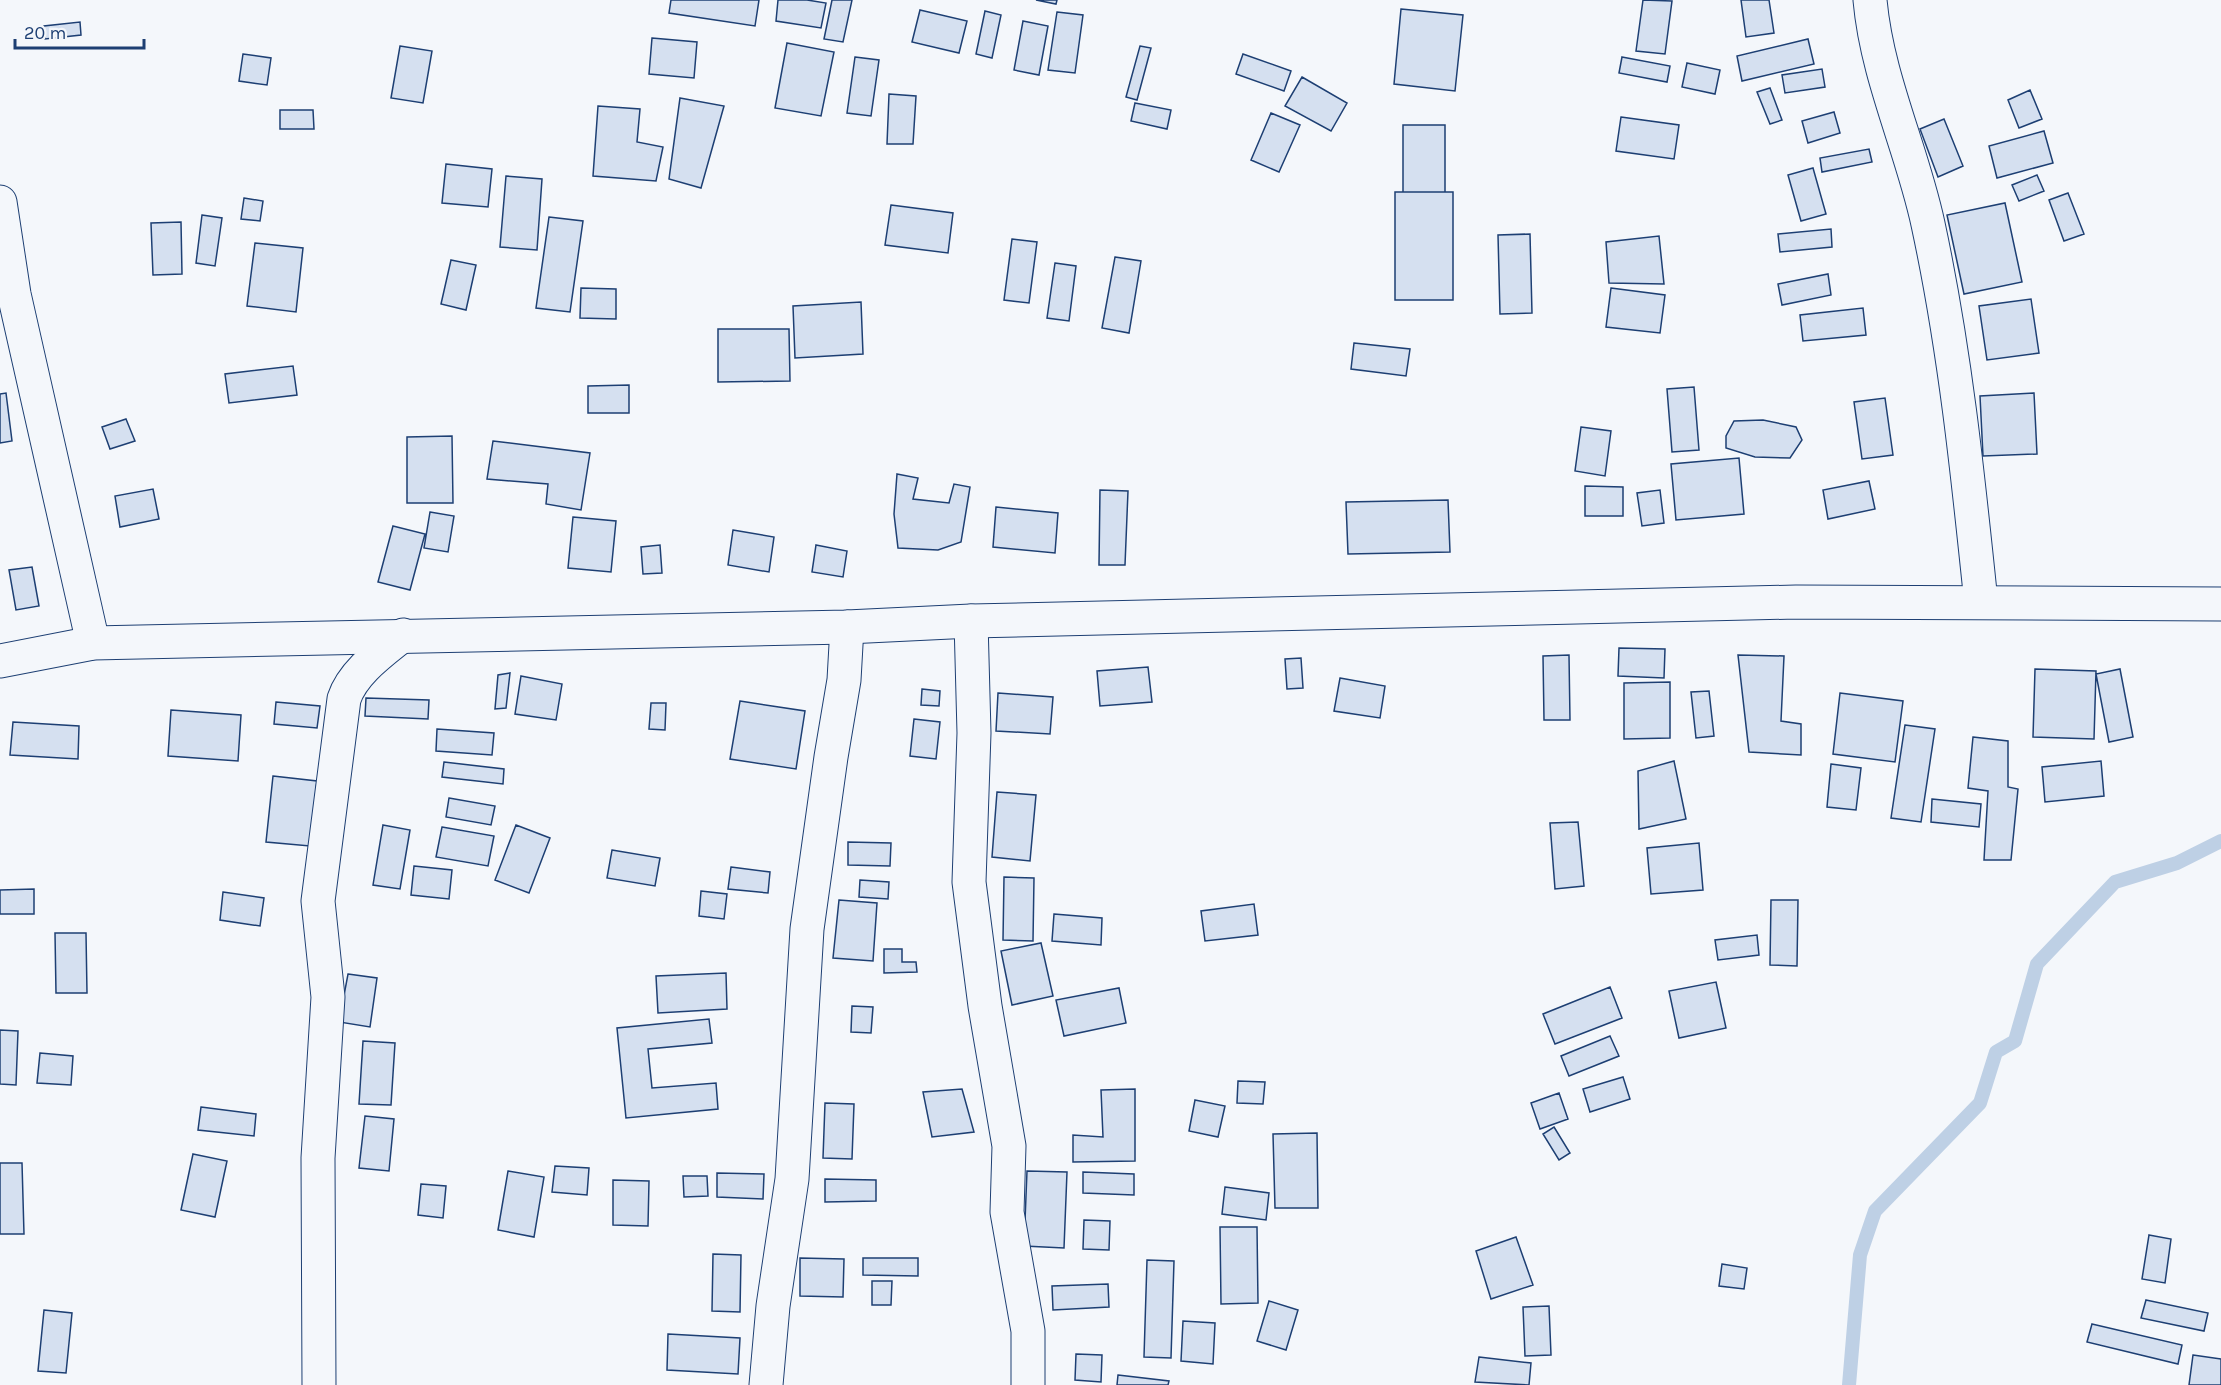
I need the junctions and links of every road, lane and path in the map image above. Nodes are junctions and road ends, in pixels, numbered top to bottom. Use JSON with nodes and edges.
{"nodes":[{"id":1,"x":1870,"y":0,"type":"edge"},
{"id":2,"x":0,"y":202,"type":"edge"},
{"id":3,"x":1981,"y":602,"type":"junction"},
{"id":4,"x":2221,"y":604,"type":"edge"},
{"id":5,"x":971,"y":621,"type":"junction"},
{"id":6,"x":847,"y":627,"type":"junction"},
{"id":7,"x":403,"y":635,"type":"junction"},
{"id":8,"x":93,"y":643,"type":"junction"},
{"id":9,"x":0,"y":662,"type":"edge"},
{"id":10,"x":319,"y":1385,"type":"edge"},
{"id":11,"x":766,"y":1385,"type":"edge"},
{"id":12,"x":1028,"y":1385,"type":"edge"}],
"edges":[{"from":1,"to":3,"type":"street"},
{"from":2,"to":8,"type":"street"},
{"from":3,"to":4,"type":"street"},
{"from":3,"to":5,"type":"street"},
{"from":5,"to":6,"type":"street"},
{"from":5,"to":12,"type":"street"},
{"from":6,"to":7,"type":"street"},
{"from":6,"to":11,"type":"street"},
{"from":7,"to":8,"type":"street"},
{"from":7,"to":10,"type":"street"},
{"from":8,"to":9,"type":"street"}]}
